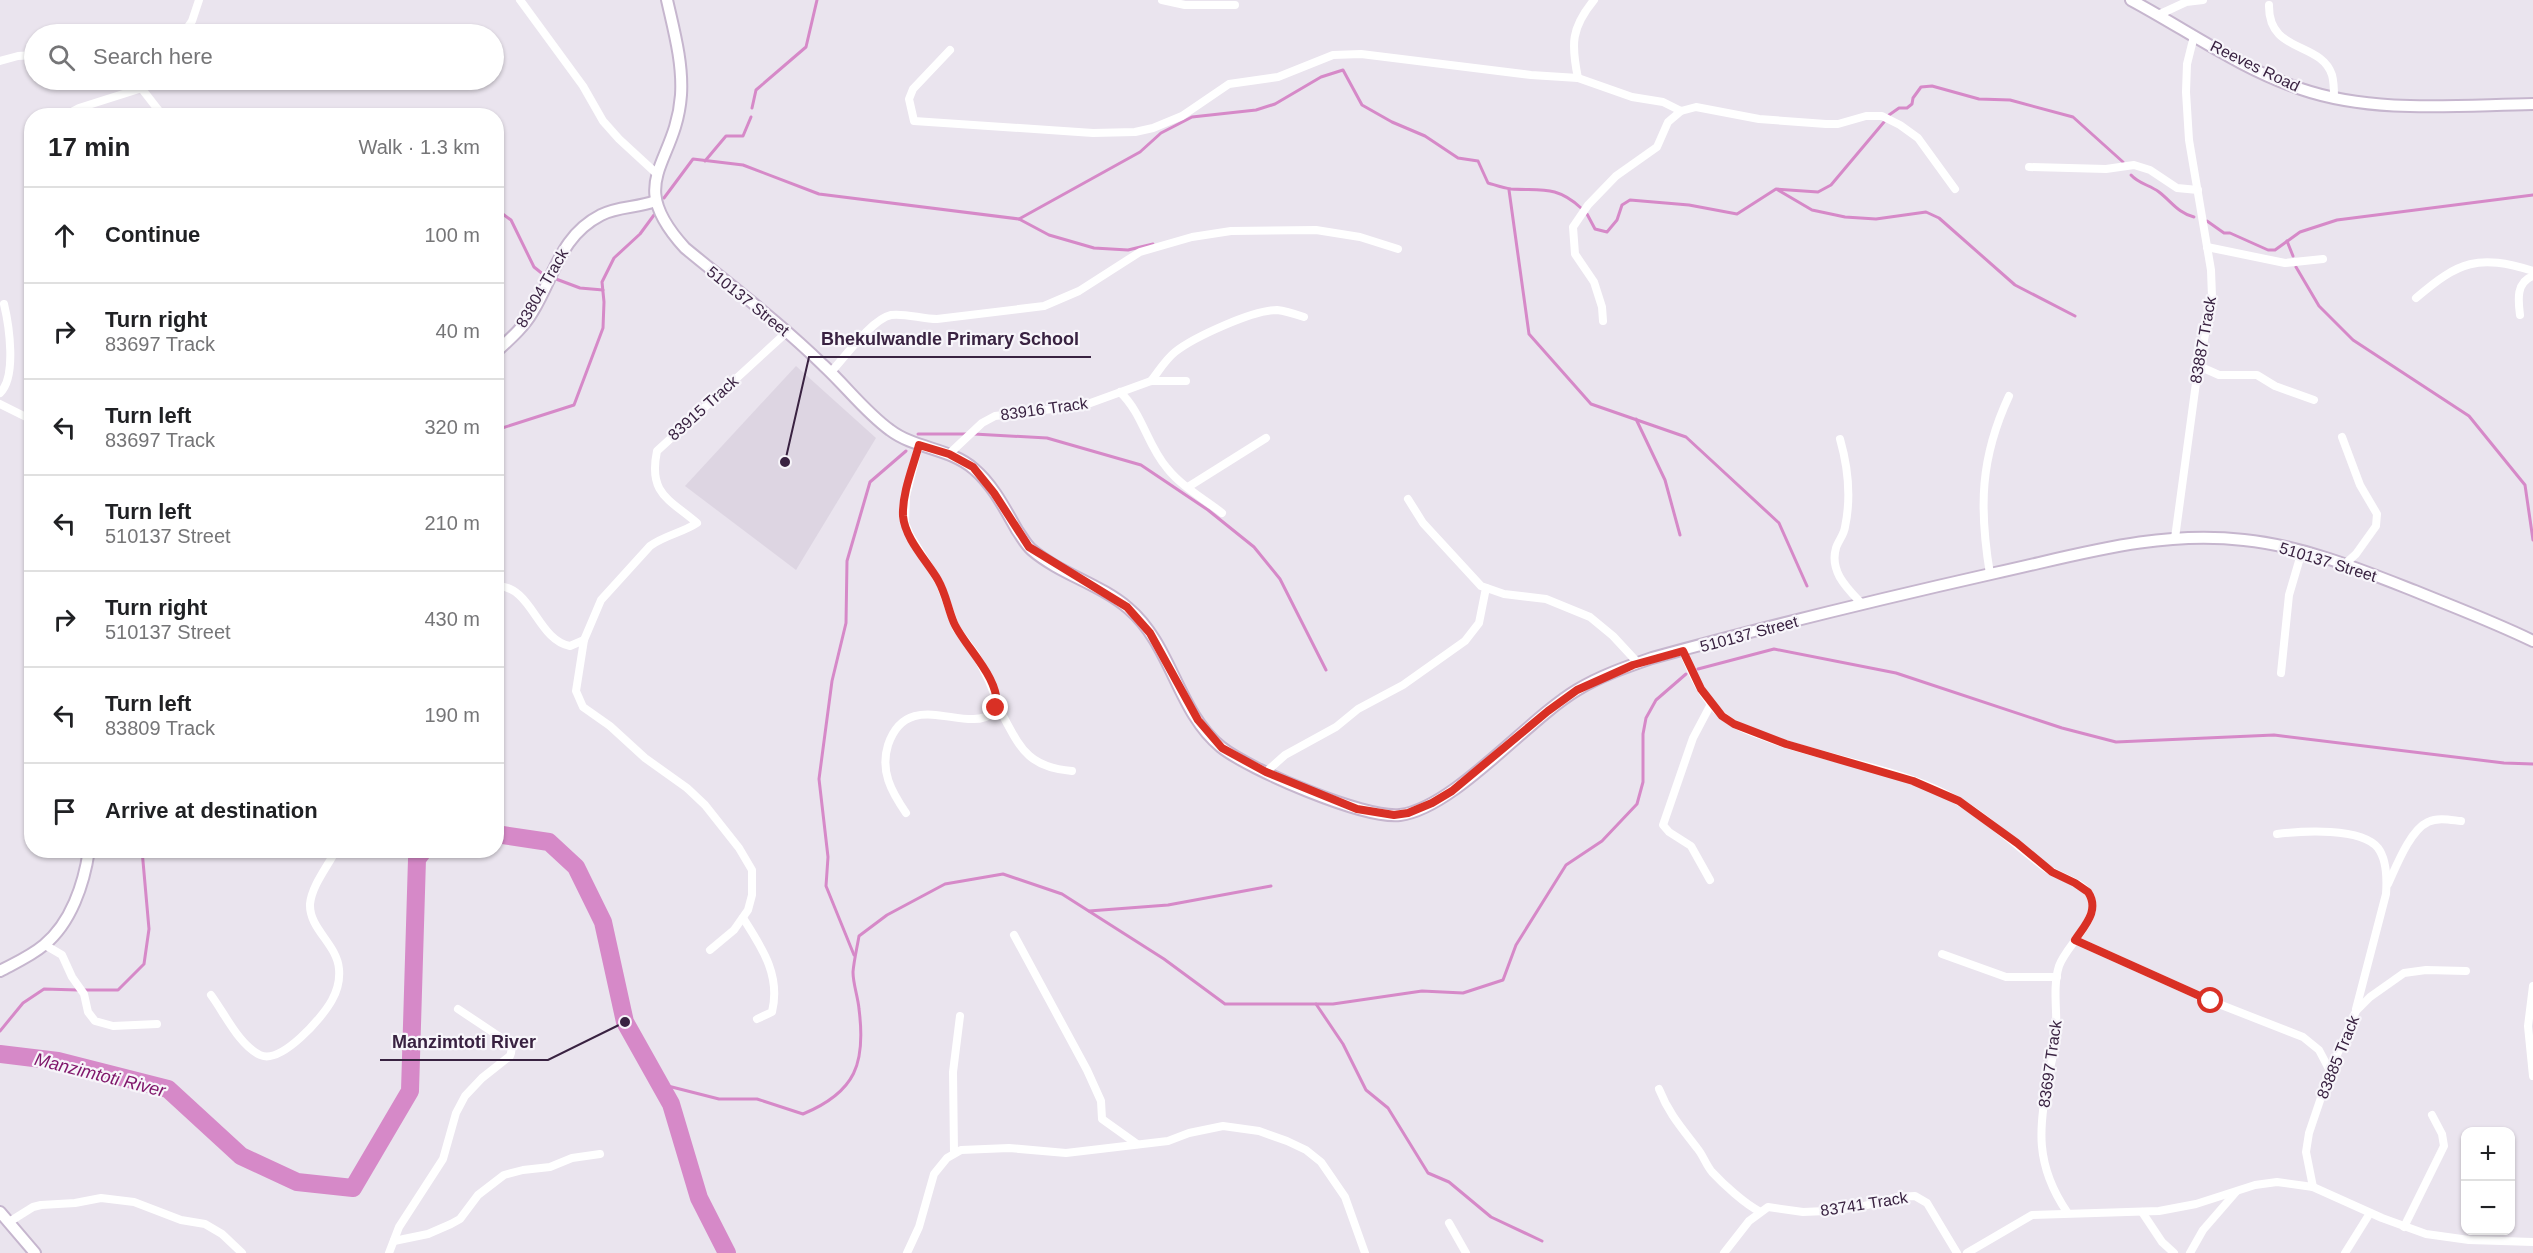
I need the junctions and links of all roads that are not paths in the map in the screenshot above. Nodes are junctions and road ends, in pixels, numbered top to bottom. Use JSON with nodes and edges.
{"nodes":[{"id":1,"x":199,"y":0,"type":"edge"},
{"id":2,"x":520,"y":0,"type":"edge"},
{"id":3,"x":667,"y":0,"type":"edge"},
{"id":4,"x":1162,"y":0,"type":"edge"},
{"id":5,"x":1594,"y":0,"type":"edge"},
{"id":6,"x":2131,"y":0,"type":"edge"},
{"id":7,"x":2203,"y":0,"type":"edge"},
{"id":8,"x":1235,"y":5,"type":"dead end"},
{"id":9,"x":2269,"y":5,"type":"dead end"},
{"id":10,"x":2158,"y":15,"type":"junction"},
{"id":11,"x":190,"y":24,"type":"edge"},
{"id":12,"x":2194,"y":36,"type":"junction"},
{"id":13,"x":950,"y":50,"type":"dead end"},
{"id":14,"x":24,"y":56,"type":"edge"},
{"id":15,"x":0,"y":61,"type":"edge"},
{"id":16,"x":1578,"y":78,"type":"junction"},
{"id":17,"x":136,"y":90,"type":"edge"},
{"id":18,"x":144,"y":90,"type":"edge"},
{"id":19,"x":2334,"y":98,"type":"junction"},
{"id":20,"x":2533,"y":104,"type":"edge"},
{"id":21,"x":79,"y":108,"type":"edge"},
{"id":22,"x":157,"y":108,"type":"edge"},
{"id":23,"x":1681,"y":111,"type":"junction"},
{"id":24,"x":2028,"y":167,"type":"dead end"},
{"id":25,"x":657,"y":174,"type":"junction"},
{"id":26,"x":1955,"y":189,"type":"dead end"},
{"id":27,"x":2198,"y":190,"type":"junction"},
{"id":28,"x":655,"y":201,"type":"junction"},
{"id":29,"x":2207,"y":247,"type":"junction"},
{"id":30,"x":1398,"y":249,"type":"dead end"},
{"id":31,"x":2323,"y":259,"type":"dead end"},
{"id":32,"x":2533,"y":271,"type":"edge"},
{"id":33,"x":2533,"y":276,"type":"edge"},
{"id":34,"x":2416,"y":298,"type":"dead end"},
{"id":35,"x":4,"y":304,"type":"dead end"},
{"id":36,"x":2520,"y":315,"type":"dead end"},
{"id":37,"x":1304,"y":317,"type":"dead end"},
{"id":38,"x":1603,"y":321,"type":"dead end"},
{"id":39,"x":787,"y":332,"type":"junction"},
{"id":40,"x":504,"y":345,"type":"edge"},
{"id":41,"x":2201,"y":367,"type":"junction"},
{"id":42,"x":831,"y":372,"type":"junction"},
{"id":43,"x":1151,"y":381,"type":"junction"},
{"id":44,"x":1186,"y":381,"type":"dead end"},
{"id":45,"x":1120,"y":392,"type":"junction"},
{"id":46,"x":0,"y":393,"type":"edge"},
{"id":47,"x":2009,"y":396,"type":"dead end"},
{"id":48,"x":2314,"y":400,"type":"dead end"},
{"id":49,"x":0,"y":404,"type":"edge"},
{"id":50,"x":24,"y":416,"type":"edge"},
{"id":51,"x":2342,"y":437,"type":"dead end"},
{"id":52,"x":1266,"y":438,"type":"dead end"},
{"id":53,"x":1840,"y":439,"type":"dead end"},
{"id":54,"x":919,"y":445,"type":"junction"},
{"id":55,"x":949,"y":454,"type":"junction"},
{"id":56,"x":1188,"y":487,"type":"junction"},
{"id":57,"x":1408,"y":499,"type":"dead end"},
{"id":58,"x":1221,"y":513,"type":"dead end"},
{"id":59,"x":2175,"y":538,"type":"junction"},
{"id":60,"x":2302,"y":551,"type":"junction"},
{"id":61,"x":2345,"y":564,"type":"junction"},
{"id":62,"x":1990,"y":574,"type":"junction"},
{"id":63,"x":504,"y":587,"type":"edge"},
{"id":64,"x":1486,"y":588,"type":"junction"},
{"id":65,"x":1862,"y":604,"type":"junction"},
{"id":66,"x":584,"y":640,"type":"junction"},
{"id":67,"x":2533,"y":641,"type":"edge"},
{"id":68,"x":1683,"y":651,"type":"junction"},
{"id":69,"x":1638,"y":663,"type":"junction"},
{"id":70,"x":2281,"y":673,"type":"dead end"},
{"id":71,"x":1711,"y":704,"type":"junction"},
{"id":72,"x":997,"y":705,"type":"junction"},
{"id":73,"x":1072,"y":771,"type":"dead end"},
{"id":74,"x":1266,"y":772,"type":"junction"},
{"id":75,"x":906,"y":813,"type":"dead end"},
{"id":76,"x":2462,"y":821,"type":"dead end"},
{"id":77,"x":2277,"y":834,"type":"dead end"},
{"id":78,"x":88,"y":858,"type":"edge"},
{"id":79,"x":332,"y":858,"type":"edge"},
{"id":80,"x":1710,"y":880,"type":"dead end"},
{"id":81,"x":2387,"y":886,"type":"junction"},
{"id":82,"x":743,"y":918,"type":"junction"},
{"id":83,"x":1014,"y":935,"type":"dead end"},
{"id":84,"x":2075,"y":940,"type":"junction"},
{"id":85,"x":45,"y":945,"type":"junction"},
{"id":86,"x":710,"y":950,"type":"dead end"},
{"id":87,"x":1942,"y":954,"type":"dead end"},
{"id":88,"x":0,"y":971,"type":"edge"},
{"id":89,"x":2466,"y":971,"type":"dead end"},
{"id":90,"x":2057,"y":977,"type":"junction"},
{"id":91,"x":2533,"y":986,"type":"edge"},
{"id":92,"x":211,"y":995,"type":"dead end"},
{"id":93,"x":458,"y":1009,"type":"dead end"},
{"id":94,"x":2356,"y":1011,"type":"junction"},
{"id":95,"x":960,"y":1016,"type":"dead end"},
{"id":96,"x":757,"y":1019,"type":"dead end"},
{"id":97,"x":157,"y":1024,"type":"dead end"},
{"id":98,"x":2330,"y":1071,"type":"junction"},
{"id":99,"x":2533,"y":1076,"type":"edge"},
{"id":100,"x":1659,"y":1089,"type":"dead end"},
{"id":101,"x":2432,"y":1115,"type":"dead end"},
{"id":102,"x":1137,"y":1144,"type":"junction"},
{"id":103,"x":954,"y":1153,"type":"junction"},
{"id":104,"x":600,"y":1154,"type":"dead end"},
{"id":105,"x":2313,"y":1187,"type":"junction"},
{"id":106,"x":2237,"y":1191,"type":"junction"},
{"id":107,"x":1759,"y":1211,"type":"junction"},
{"id":108,"x":0,"y":1212,"type":"edge"},
{"id":109,"x":2067,"y":1212,"type":"junction"},
{"id":110,"x":2142,"y":1212,"type":"junction"},
{"id":111,"x":2370,"y":1213,"type":"junction"},
{"id":112,"x":9,"y":1222,"type":"junction"},
{"id":113,"x":1449,"y":1224,"type":"dead end"},
{"id":114,"x":2404,"y":1227,"type":"junction"},
{"id":115,"x":394,"y":1241,"type":"junction"},
{"id":116,"x":2533,"y":1242,"type":"edge"},
{"id":117,"x":1978,"y":1250,"type":"edge"},
{"id":118,"x":35,"y":1253,"type":"edge"},
{"id":119,"x":242,"y":1253,"type":"edge"},
{"id":120,"x":389,"y":1253,"type":"edge"},
{"id":121,"x":908,"y":1253,"type":"edge"},
{"id":122,"x":1365,"y":1253,"type":"edge"},
{"id":123,"x":1466,"y":1253,"type":"edge"},
{"id":124,"x":1724,"y":1253,"type":"edge"},
{"id":125,"x":1957,"y":1253,"type":"edge"},
{"id":126,"x":1967,"y":1253,"type":"edge"},
{"id":127,"x":2174,"y":1253,"type":"edge"},
{"id":128,"x":2190,"y":1253,"type":"edge"},
{"id":129,"x":2345,"y":1253,"type":"edge"}],
"edges":[{"from":1,"to":11,"type":"street"},
{"from":2,"to":25,"type":"street"},
{"from":3,"to":25,"type":"street","name":"510137 Street"},
{"from":4,"to":8,"type":"street"},
{"from":5,"to":16,"type":"street"},
{"from":6,"to":10,"type":"street","name":"Reeves Road"},
{"from":7,"to":10,"type":"street"},
{"from":9,"to":19,"type":"street"},
{"from":10,"to":12,"type":"street","name":"Reeves Road"},
{"from":12,"to":19,"type":"street","name":"Reeves Road"},
{"from":12,"to":27,"type":"street","name":"83887 Track"},
{"from":13,"to":16,"type":"street"},
{"from":14,"to":15,"type":"street"},
{"from":16,"to":23,"type":"street"},
{"from":17,"to":21,"type":"street"},
{"from":18,"to":22,"type":"street"},
{"from":19,"to":20,"type":"street","name":"Reeves Road"},
{"from":23,"to":26,"type":"street"},
{"from":23,"to":38,"type":"street"},
{"from":24,"to":27,"type":"street"},
{"from":25,"to":28,"type":"street","name":"510137 Street"},
{"from":27,"to":29,"type":"street","name":"83887 Track"},
{"from":28,"to":39,"type":"street","name":"510137 Street"},
{"from":28,"to":40,"type":"street","name":"83804 Track"},
{"from":29,"to":31,"type":"street"},
{"from":29,"to":41,"type":"street","name":"83887 Track"},
{"from":30,"to":42,"type":"street"},
{"from":32,"to":34,"type":"street"},
{"from":33,"to":36,"type":"street"},
{"from":35,"to":46,"type":"street"},
{"from":37,"to":43,"type":"street"},
{"from":39,"to":42,"type":"street","name":"510137 Street"},
{"from":39,"to":66,"type":"street","name":"83915 Track"},
{"from":41,"to":48,"type":"street"},
{"from":41,"to":59,"type":"street","name":"83887 Track"},
{"from":42,"to":54,"type":"street","name":"510137 Street"},
{"from":43,"to":44,"type":"street","name":"83916 Track"},
{"from":43,"to":45,"type":"street","name":"83916 Track"},
{"from":45,"to":55,"type":"street","name":"83916 Track"},
{"from":45,"to":56,"type":"street"},
{"from":47,"to":62,"type":"street"},
{"from":49,"to":50,"type":"street"},
{"from":51,"to":61,"type":"street"},
{"from":52,"to":56,"type":"street"},
{"from":53,"to":65,"type":"street"},
{"from":54,"to":55,"type":"street","name":"510137 Street"},
{"from":54,"to":72,"type":"street"},
{"from":55,"to":74,"type":"street","name":"510137 Street"},
{"from":56,"to":58,"type":"street"},
{"from":57,"to":64,"type":"street"},
{"from":59,"to":60,"type":"street","name":"510137 Street"},
{"from":59,"to":62,"type":"street","name":"510137 Street"},
{"from":60,"to":61,"type":"street","name":"510137 Street"},
{"from":60,"to":70,"type":"street"},
{"from":61,"to":67,"type":"street","name":"510137 Street"},
{"from":62,"to":65,"type":"street","name":"510137 Street"},
{"from":63,"to":66,"type":"street"},
{"from":64,"to":69,"type":"street"},
{"from":64,"to":74,"type":"street"},
{"from":65,"to":68,"type":"street","name":"510137 Street"},
{"from":66,"to":82,"type":"street"},
{"from":68,"to":69,"type":"street","name":"510137 Street"},
{"from":68,"to":71,"type":"street","name":"83697 Track"},
{"from":69,"to":74,"type":"street","name":"510137 Street"},
{"from":71,"to":80,"type":"street"},
{"from":71,"to":84,"type":"street","name":"83697 Track"},
{"from":72,"to":73,"type":"street"},
{"from":72,"to":75,"type":"street"},
{"from":76,"to":81,"type":"street"},
{"from":77,"to":81,"type":"street"},
{"from":78,"to":85,"type":"street"},
{"from":79,"to":92,"type":"street"},
{"from":81,"to":94,"type":"street"},
{"from":82,"to":86,"type":"street"},
{"from":82,"to":96,"type":"street"},
{"from":83,"to":102,"type":"street"},
{"from":84,"to":90,"type":"street","name":"83697 Track"},
{"from":84,"to":98,"type":"street"},
{"from":85,"to":88,"type":"street"},
{"from":85,"to":97,"type":"street"},
{"from":87,"to":90,"type":"street"},
{"from":89,"to":94,"type":"street","name":"83885 Track"},
{"from":90,"to":109,"type":"street","name":"83697 Track"},
{"from":91,"to":99,"type":"street"},
{"from":93,"to":115,"type":"street"},
{"from":94,"to":98,"type":"street","name":"83885 Track"},
{"from":95,"to":103,"type":"street"},
{"from":98,"to":105,"type":"street","name":"83885 Track"},
{"from":100,"to":107,"type":"street"},
{"from":101,"to":114,"type":"street"},
{"from":102,"to":103,"type":"street"},
{"from":102,"to":122,"type":"street"},
{"from":103,"to":121,"type":"street"},
{"from":104,"to":115,"type":"street"},
{"from":105,"to":106,"type":"street"},
{"from":105,"to":111,"type":"street"},
{"from":106,"to":110,"type":"street"},
{"from":106,"to":128,"type":"street"},
{"from":107,"to":124,"type":"street"},
{"from":107,"to":125,"type":"street","name":"83741 Track"},
{"from":108,"to":112,"type":"street"},
{"from":109,"to":110,"type":"street"},
{"from":109,"to":117,"type":"street"},
{"from":110,"to":127,"type":"street"},
{"from":111,"to":114,"type":"street"},
{"from":111,"to":129,"type":"street"},
{"from":112,"to":118,"type":"street"},
{"from":112,"to":119,"type":"street"},
{"from":113,"to":123,"type":"street"},
{"from":114,"to":116,"type":"street"},
{"from":115,"to":120,"type":"street"},
{"from":117,"to":126,"type":"street"}]}
